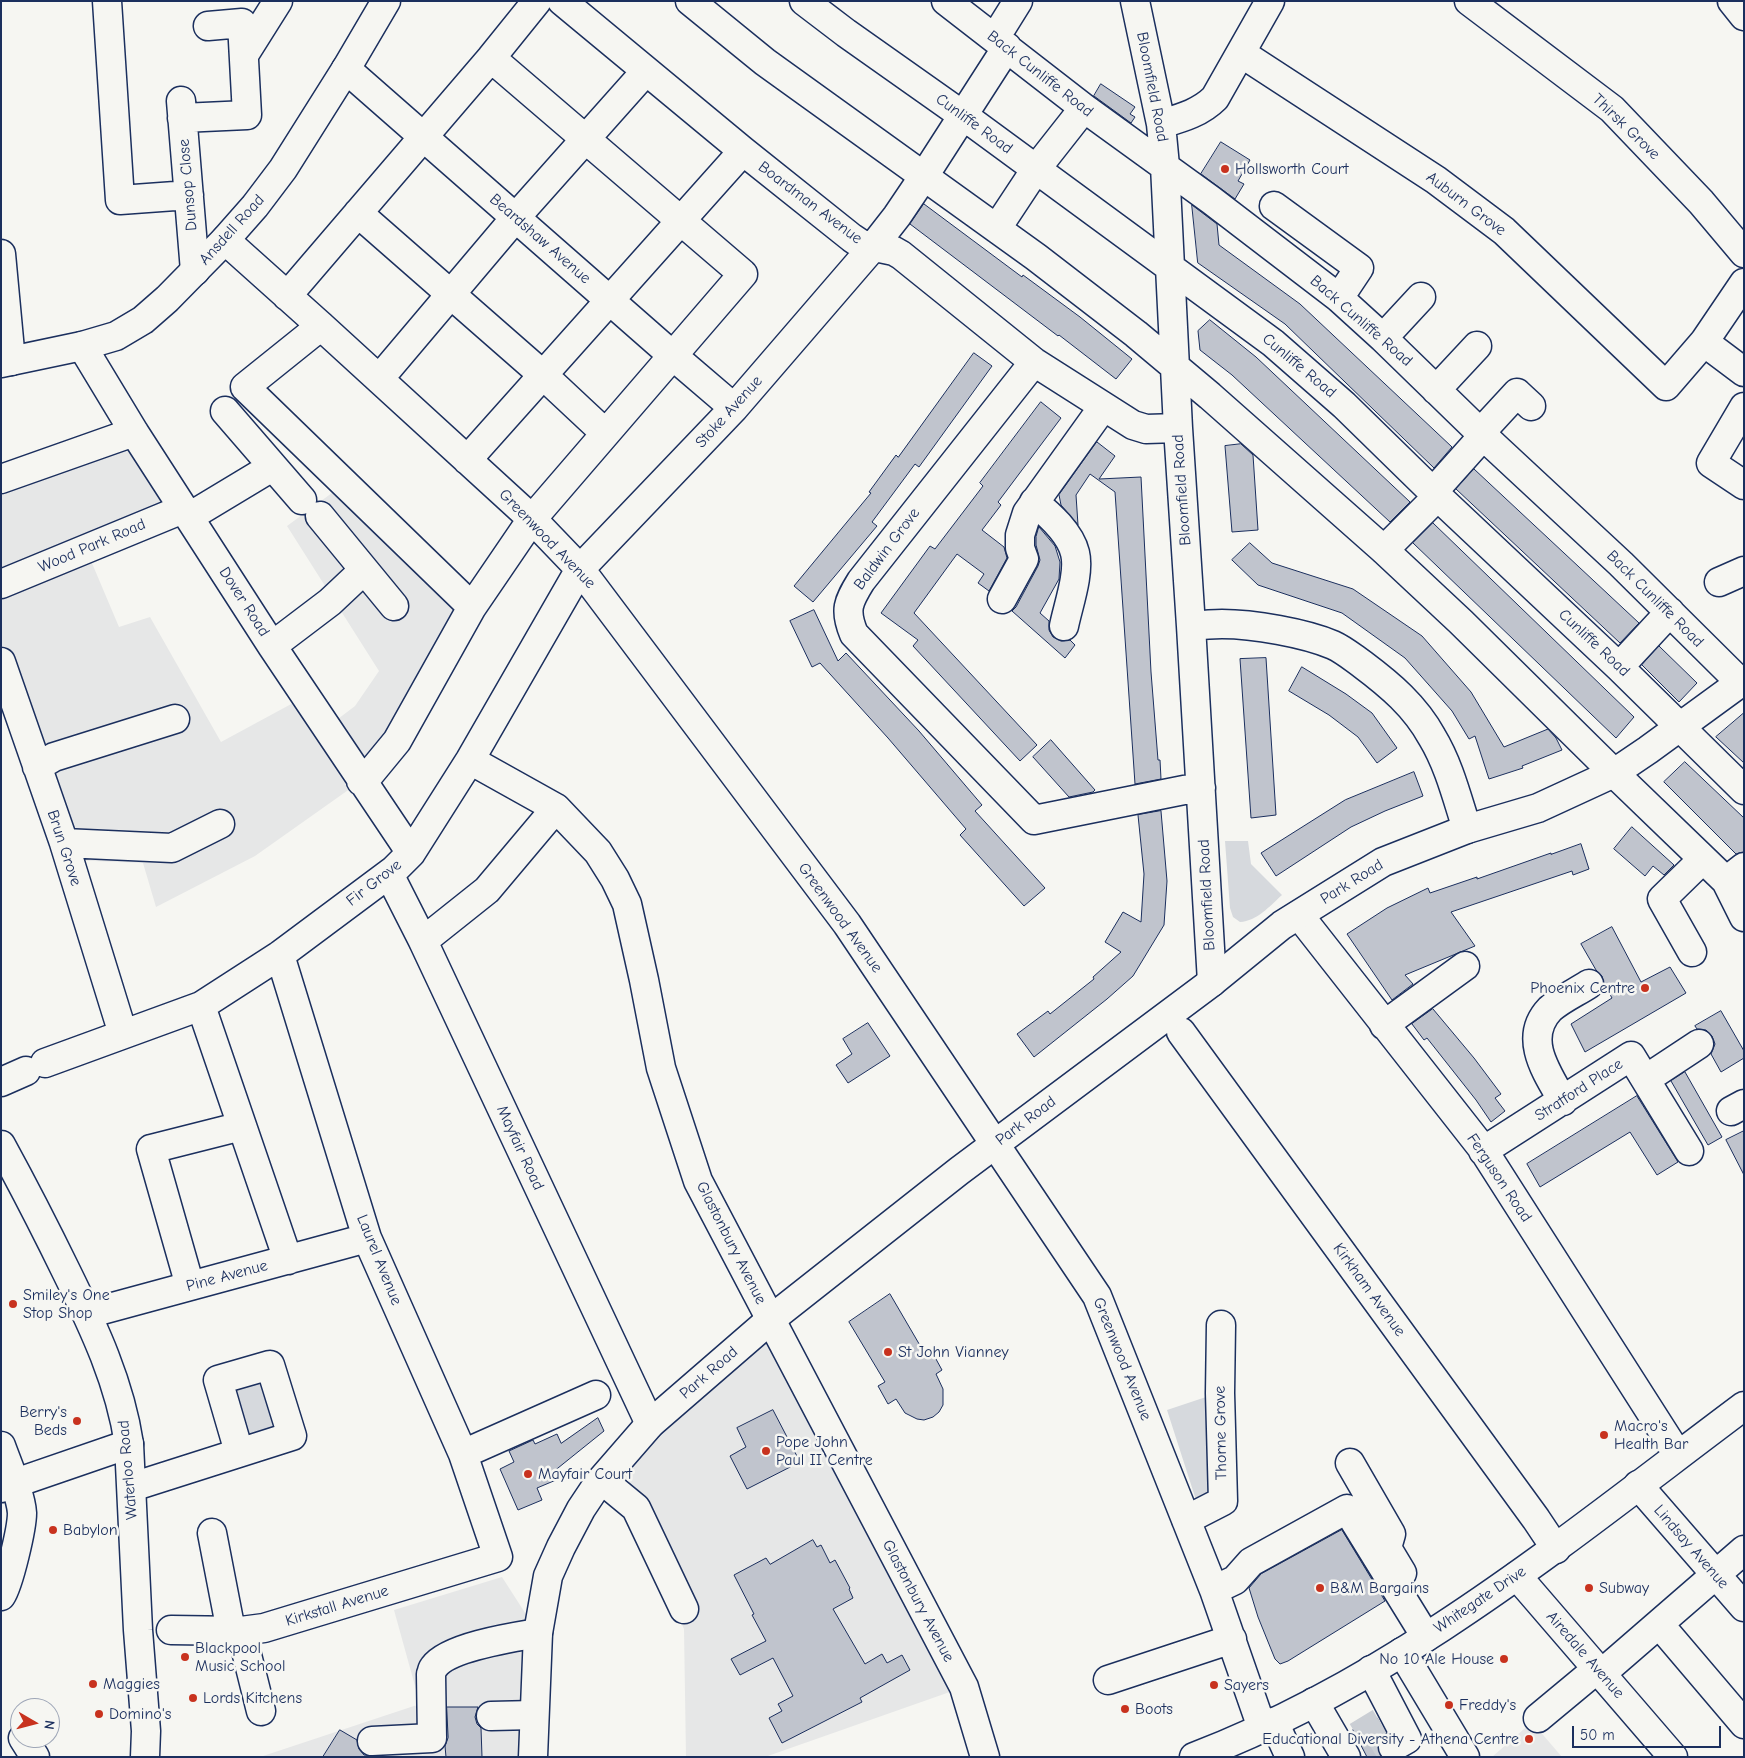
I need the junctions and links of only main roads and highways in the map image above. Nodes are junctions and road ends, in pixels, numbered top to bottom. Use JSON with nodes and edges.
{"nodes":[{"id":1,"x":108,"y":1,"type":"edge"},
{"id":2,"x":278,"y":1,"type":"edge"},
{"id":3,"x":386,"y":1,"type":"edge"},
{"id":4,"x":537,"y":1,"type":"edge"},
{"id":5,"x":562,"y":1,"type":"edge"},
{"id":6,"x":690,"y":1,"type":"edge"},
{"id":7,"x":804,"y":1,"type":"edge"},
{"id":8,"x":946,"y":1,"type":"edge"},
{"id":9,"x":1018,"y":1,"type":"edge"},
{"id":10,"x":1135,"y":1,"type":"edge"},
{"id":11,"x":1270,"y":1,"type":"edge"},
{"id":12,"x":1469,"y":1,"type":"edge"},
{"id":13,"x":1732,"y":1,"type":"edge"},
{"id":14,"x":241,"y":12,"type":"edge"},
{"id":15,"x":1744,"y":16,"type":"edge"},
{"id":16,"x":208,"y":26,"type":"dead end"},
{"id":17,"x":1001,"y":43,"type":"junction"},
{"id":18,"x":1241,"y":53,"type":"junction"},
{"id":19,"x":244,"y":55,"type":"junction"},
{"id":20,"x":491,"y":58,"type":"junction"},
{"id":21,"x":346,"y":70,"type":"junction"},
{"id":22,"x":646,"y":71,"type":"junction"},
{"id":23,"x":1084,"y":108,"type":"junction"},
{"id":24,"x":963,"y":116,"type":"junction"},
{"id":25,"x":1161,"y":124,"type":"junction"},
{"id":26,"x":424,"y":137,"type":"junction"},
{"id":27,"x":585,"y":139,"type":"junction"},
{"id":28,"x":743,"y":151,"type":"junction"},
{"id":29,"x":1165,"y":166,"type":"junction"},
{"id":30,"x":1036,"y":169,"type":"junction"},
{"id":31,"x":924,"y":176,"type":"junction"},
{"id":32,"x":189,"y":195,"type":"junction"},
{"id":33,"x":1274,"y":206,"type":"dead end"},
{"id":34,"x":358,"y":213,"type":"junction"},
{"id":35,"x":516,"y":217,"type":"junction"},
{"id":36,"x":681,"y":221,"type":"junction"},
{"id":37,"x":996,"y":228,"type":"junction"},
{"id":38,"x":225,"y":240,"type":"junction"},
{"id":39,"x":872,"y":248,"type":"junction"},
{"id":40,"x":1744,"y":253,"type":"edge"},
{"id":41,"x":1,"y":254,"type":"edge"},
{"id":42,"x":1171,"y":269,"type":"junction"},
{"id":43,"x":195,"y":271,"type":"junction"},
{"id":44,"x":1744,"y":283,"type":"edge"},
{"id":45,"x":451,"y":293,"type":"junction"},
{"id":46,"x":287,"y":296,"type":"junction"},
{"id":47,"x":1421,"y":297,"type":"dead end"},
{"id":48,"x":1338,"y":298,"type":"junction"},
{"id":49,"x":610,"y":300,"type":"junction"},
{"id":50,"x":322,"y":326,"type":"junction"},
{"id":51,"x":1384,"y":338,"type":"junction"},
{"id":52,"x":1704,"y":342,"type":"junction"},
{"id":53,"x":82,"y":346,"type":"junction"},
{"id":54,"x":1477,"y":346,"type":"dead end"},
{"id":55,"x":672,"y":355,"type":"junction"},
{"id":56,"x":6,"y":362,"type":"edge"},
{"id":57,"x":1034,"y":362,"type":"junction"},
{"id":58,"x":1176,"y":368,"type":"junction"},
{"id":59,"x":1744,"y":372,"type":"edge"},
{"id":60,"x":543,"y":375,"type":"junction"},
{"id":61,"x":379,"y":379,"type":"junction"},
{"id":62,"x":1436,"y":390,"type":"junction"},
{"id":63,"x":1531,"y":406,"type":"dead end"},
{"id":64,"x":1103,"y":407,"type":"junction"},
{"id":65,"x":1744,"y":407,"type":"edge"},
{"id":66,"x":734,"y":408,"type":"junction"},
{"id":67,"x":225,"y":411,"type":"dead end"},
{"id":68,"x":1178,"y":428,"type":"junction"},
{"id":69,"x":134,"y":432,"type":"junction"},
{"id":70,"x":605,"y":432,"type":"junction"},
{"id":71,"x":1482,"y":434,"type":"junction"},
{"id":72,"x":468,"y":460,"type":"junction"},
{"id":73,"x":272,"y":467,"type":"junction"},
{"id":74,"x":1,"y":479,"type":"edge"},
{"id":75,"x":1744,"y":485,"type":"edge"},
{"id":76,"x":1436,"y":494,"type":"junction"},
{"id":77,"x":1034,"y":502,"type":"junction"},
{"id":78,"x":186,"y":513,"type":"junction"},
{"id":79,"x":532,"y":519,"type":"junction"},
{"id":80,"x":1384,"y":550,"type":"junction"},
{"id":81,"x":580,"y":569,"type":"junction"},
{"id":82,"x":364,"y":570,"type":"junction"},
{"id":83,"x":1744,"y":571,"type":"edge"},
{"id":84,"x":1719,"y":582,"type":"dead end"},
{"id":85,"x":1,"y":584,"type":"edge"},
{"id":86,"x":1002,"y":599,"type":"dead end"},
{"id":87,"x":394,"y":606,"type":"dead end"},
{"id":88,"x":472,"y":607,"type":"junction"},
{"id":89,"x":1670,"y":612,"type":"junction"},
{"id":90,"x":1064,"y":626,"type":"dead end"},
{"id":91,"x":1192,"y":626,"type":"junction"},
{"id":92,"x":272,"y":646,"type":"junction"},
{"id":93,"x":1620,"y":667,"type":"junction"},
{"id":94,"x":3,"y":670,"type":"edge"},
{"id":95,"x":1742,"y":681,"type":"edge"},
{"id":96,"x":175,"y":719,"type":"dead end"},
{"id":97,"x":1680,"y":727,"type":"junction"},
{"id":98,"x":470,"y":760,"type":"junction"},
{"id":99,"x":37,"y":767,"type":"junction"},
{"id":100,"x":1614,"y":773,"type":"junction"},
{"id":101,"x":361,"y":781,"type":"junction"},
{"id":102,"x":1201,"y":788,"type":"junction"},
{"id":103,"x":1744,"y":790,"type":"edge"},
{"id":104,"x":556,"y":808,"type":"junction"},
{"id":105,"x":220,"y":824,"type":"dead end"},
{"id":106,"x":1467,"y":829,"type":"junction"},
{"id":107,"x":64,"y":844,"type":"junction"},
{"id":108,"x":411,"y":853,"type":"junction"},
{"id":109,"x":1703,"y":859,"type":"junction"},
{"id":110,"x":389,"y":874,"type":"junction"},
{"id":111,"x":1735,"y":874,"type":"edge"},
{"id":112,"x":1299,"y":915,"type":"junction"},
{"id":113,"x":1744,"y":917,"type":"edge"},
{"id":114,"x":423,"y":940,"type":"junction"},
{"id":115,"x":1692,"y":952,"type":"dead end"},
{"id":116,"x":280,"y":954,"type":"junction"},
{"id":117,"x":1465,"y":966,"type":"dead end"},
{"id":118,"x":1212,"y":982,"type":"junction"},
{"id":119,"x":1589,"y":984,"type":"dead end"},
{"id":120,"x":201,"y":1006,"type":"junction"},
{"id":121,"x":1384,"y":1024,"type":"junction"},
{"id":122,"x":1181,"y":1032,"type":"dead end"},
{"id":123,"x":123,"y":1034,"type":"junction"},
{"id":124,"x":1699,"y":1044,"type":"dead end"},
{"id":125,"x":1646,"y":1079,"type":"junction"},
{"id":126,"x":1,"y":1082,"type":"edge"},
{"id":127,"x":1563,"y":1101,"type":"junction"},
{"id":128,"x":242,"y":1126,"type":"junction"},
{"id":129,"x":995,"y":1144,"type":"junction"},
{"id":130,"x":1,"y":1145,"type":"edge"},
{"id":131,"x":1689,"y":1151,"type":"dead end"},
{"id":132,"x":1483,"y":1152,"type":"junction"},
{"id":133,"x":367,"y":1238,"type":"junction"},
{"id":134,"x":288,"y":1260,"type":"junction"},
{"id":135,"x":190,"y":1286,"type":"junction"},
{"id":136,"x":87,"y":1314,"type":"junction"},
{"id":137,"x":770,"y":1320,"type":"junction"},
{"id":138,"x":1221,"y":1325,"type":"dead end"},
{"id":139,"x":596,"y":1395,"type":"dead end"},
{"id":140,"x":1744,"y":1406,"type":"edge"},
{"id":141,"x":650,"y":1424,"type":"junction"},
{"id":142,"x":129,"y":1444,"type":"junction"},
{"id":143,"x":1,"y":1446,"type":"edge"},
{"id":144,"x":240,"y":1452,"type":"dead end"},
{"id":145,"x":464,"y":1454,"type":"junction"},
{"id":146,"x":1678,"y":1455,"type":"junction"},
{"id":147,"x":1350,"y":1463,"type":"dead end"},
{"id":148,"x":602,"y":1480,"type":"junction"},
{"id":149,"x":8,"y":1485,"type":"edge"},
{"id":150,"x":1638,"y":1485,"type":"junction"},
{"id":151,"x":132,"y":1487,"type":"junction"},
{"id":152,"x":1186,"y":1520,"type":"junction"},
{"id":153,"x":212,"y":1533,"type":"dead end"},
{"id":154,"x":1556,"y":1549,"type":"junction"},
{"id":155,"x":1744,"y":1550,"type":"edge"},
{"id":156,"x":498,"y":1558,"type":"joint"},
{"id":157,"x":1716,"y":1575,"type":"junction"},
{"id":158,"x":1518,"y":1576,"type":"junction"},
{"id":159,"x":1214,"y":1590,"type":"junction"},
{"id":160,"x":1,"y":1596,"type":"edge"},
{"id":161,"x":1744,"y":1607,"type":"edge"},
{"id":162,"x":684,"y":1609,"type":"dead end"},
{"id":163,"x":1659,"y":1624,"type":"junction"},
{"id":164,"x":171,"y":1630,"type":"dead end"},
{"id":165,"x":236,"y":1631,"type":"junction"},
{"id":166,"x":1431,"y":1633,"type":"junction"},
{"id":167,"x":538,"y":1634,"type":"junction"},
{"id":168,"x":1232,"y":1639,"type":"junction"},
{"id":169,"x":1402,"y":1652,"type":"junction"},
{"id":170,"x":1371,"y":1670,"type":"junction"},
{"id":171,"x":1599,"y":1671,"type":"junction"},
{"id":172,"x":1108,"y":1680,"type":"dead end"},
{"id":173,"x":1314,"y":1702,"type":"junction"},
{"id":174,"x":261,"y":1711,"type":"dead end"},
{"id":175,"x":534,"y":1715,"type":"junction"},
{"id":176,"x":491,"y":1716,"type":"dead end"},
{"id":177,"x":1538,"y":1718,"type":"dead end"},
{"id":178,"x":1744,"y":1724,"type":"edge"},
{"id":179,"x":1268,"y":1725,"type":"junction"},
{"id":180,"x":372,"y":1741,"type":"dead end"},
{"id":181,"x":146,"y":1744,"type":"edge"},
{"id":182,"x":1347,"y":1746,"type":"edge"},
{"id":183,"x":1405,"y":1748,"type":"edge"},
{"id":184,"x":1225,"y":1751,"type":"edge"},
{"id":185,"x":161,"y":1757,"type":"edge"},
{"id":186,"x":533,"y":1757,"type":"edge"},
{"id":187,"x":985,"y":1757,"type":"edge"},
{"id":188,"x":1194,"y":1757,"type":"edge"},
{"id":189,"x":1290,"y":1757,"type":"edge"},
{"id":190,"x":1465,"y":1757,"type":"edge"},
{"id":191,"x":1673,"y":1757,"type":"edge"}],
"edges":[{"from":1,"to":32,"type":"main road"},
{"from":2,"to":19,"type":"main road"},
{"from":3,"to":21,"type":"main road","name":"Ansdell Road"},
{"from":4,"to":20,"type":"main road"},
{"from":5,"to":22,"type":"main road","name":"Boardman Avenue"},
{"from":6,"to":31,"type":"main road"},
{"from":7,"to":24,"type":"main road","name":"Cunliffe Road"},
{"from":8,"to":17,"type":"main road","name":"Back Cunliffe Road"},
{"from":9,"to":17,"type":"main road","name":"Stoke Avenue"},
{"from":10,"to":25,"type":"main road","name":"Bloomfield Road"},
{"from":11,"to":18,"type":"main road"},
{"from":12,"to":40,"type":"main road","name":"Thirsk Grove"},
{"from":13,"to":15,"type":"main road"},
{"from":14,"to":16,"type":"main road"},
{"from":14,"to":19,"type":"main road"},
{"from":17,"to":23,"type":"main road","name":"Back Cunliffe Road"},
{"from":17,"to":24,"type":"main road","name":"Stoke Avenue"},
{"from":18,"to":25,"type":"main road"},
{"from":18,"to":52,"type":"main road","name":"Auburn Grove"},
{"from":19,"to":32,"type":"main road","name":"Dunsop Close"},
{"from":20,"to":26,"type":"main road"},
{"from":20,"to":27,"type":"main road"},
{"from":21,"to":26,"type":"main road","name":"Beardshaw Avenue"},
{"from":21,"to":38,"type":"main road","name":"Ansdell Road"},
{"from":22,"to":27,"type":"main road"},
{"from":22,"to":28,"type":"main road","name":"Boardman Avenue"},
{"from":23,"to":29,"type":"main road","name":"Back Cunliffe Road"},
{"from":23,"to":30,"type":"main road"},
{"from":24,"to":30,"type":"main road","name":"Cunliffe Road"},
{"from":24,"to":31,"type":"main road","name":"Stoke Avenue"},
{"from":25,"to":29,"type":"main road","name":"Bloomfield Road"},
{"from":26,"to":34,"type":"main road"},
{"from":26,"to":35,"type":"main road","name":"Beardshaw Avenue"},
{"from":27,"to":35,"type":"main road"},
{"from":27,"to":36,"type":"main road"},
{"from":28,"to":36,"type":"main road"},
{"from":28,"to":39,"type":"main road","name":"Boardman Avenue"},
{"from":29,"to":42,"type":"main road","name":"Bloomfield Road"},
{"from":29,"to":48,"type":"main road","name":"Back Cunliffe Road"},
{"from":30,"to":37,"type":"main road"},
{"from":30,"to":42,"type":"main road","name":"Cunliffe Road"},
{"from":31,"to":37,"type":"main road"},
{"from":31,"to":39,"type":"main road","name":"Stoke Avenue"},
{"from":32,"to":43,"type":"main road","name":"Dunsop Close"},
{"from":33,"to":48,"type":"main road"},
{"from":34,"to":45,"type":"main road"},
{"from":34,"to":46,"type":"main road"},
{"from":35,"to":45,"type":"main road"},
{"from":35,"to":49,"type":"main road","name":"Beardshaw Avenue"},
{"from":36,"to":49,"type":"main road"},
{"from":36,"to":55,"type":"main road"},
{"from":37,"to":58,"type":"main road"},
{"from":38,"to":43,"type":"main road","name":"Ansdell Road"},
{"from":38,"to":46,"type":"main road","name":"Greenwood Avenue"},
{"from":39,"to":57,"type":"main road","name":"Boardman Avenue"},
{"from":39,"to":66,"type":"main road","name":"Stoke Avenue"},
{"from":41,"to":56,"type":"main road"},
{"from":42,"to":58,"type":"main road","name":"Bloomfield Road"},
{"from":42,"to":76,"type":"main road","name":"Cunliffe Road"},
{"from":43,"to":53,"type":"main road","name":"Ansdell Road"},
{"from":44,"to":52,"type":"main road"},
{"from":45,"to":60,"type":"main road"},
{"from":45,"to":61,"type":"main road"},
{"from":46,"to":50,"type":"main road","name":"Greenwood Avenue"},
{"from":47,"to":51,"type":"main road"},
{"from":48,"to":51,"type":"main road","name":"Back Cunliffe Road"},
{"from":49,"to":55,"type":"main road","name":"Beardshaw Avenue"},
{"from":49,"to":60,"type":"main road"},
{"from":50,"to":61,"type":"main road","name":"Greenwood Avenue"},
{"from":50,"to":88,"type":"main road"},
{"from":51,"to":62,"type":"main road","name":"Back Cunliffe Road"},
{"from":52,"to":59,"type":"main road"},
{"from":53,"to":56,"type":"main road","name":"Ansdell Road"},
{"from":53,"to":69,"type":"main road","name":"Dover Road"},
{"from":54,"to":62,"type":"main road"},
{"from":55,"to":66,"type":"main road","name":"Beardshaw Avenue"},
{"from":55,"to":70,"type":"main road"},
{"from":57,"to":64,"type":"main road","name":"Boardman Avenue"},
{"from":57,"to":102,"type":"main road","name":"Baldwin Grove"},
{"from":58,"to":68,"type":"main road","name":"Bloomfield Road"},
{"from":58,"to":80,"type":"main road"},
{"from":60,"to":70,"type":"main road"},
{"from":60,"to":72,"type":"main road"},
{"from":61,"to":72,"type":"main road","name":"Greenwood Avenue"},
{"from":62,"to":71,"type":"main road","name":"Back Cunliffe Road"},
{"from":63,"to":71,"type":"main road"},
{"from":64,"to":68,"type":"main road","name":"Boardman Avenue"},
{"from":64,"to":77,"type":"main road"},
{"from":65,"to":75,"type":"main road"},
{"from":66,"to":81,"type":"main road","name":"Stoke Avenue"},
{"from":67,"to":73,"type":"main road"},
{"from":68,"to":91,"type":"main road","name":"Bloomfield Road"},
{"from":69,"to":74,"type":"main road"},
{"from":69,"to":78,"type":"main road","name":"Dover Road"},
{"from":70,"to":79,"type":"main road"},
{"from":71,"to":76,"type":"main road"},
{"from":71,"to":89,"type":"main road","name":"Back Cunliffe Road"},
{"from":72,"to":79,"type":"main road","name":"Greenwood Avenue"},
{"from":73,"to":78,"type":"main road","name":"Wood Park Road"},
{"from":73,"to":82,"type":"main road"},
{"from":76,"to":80,"type":"main road"},
{"from":76,"to":93,"type":"main road","name":"Cunliffe Road"},
{"from":77,"to":86,"type":"main road"},
{"from":77,"to":90,"type":"main road"},
{"from":78,"to":85,"type":"main road","name":"Wood Park Road"},
{"from":78,"to":92,"type":"main road","name":"Dover Road"},
{"from":79,"to":81,"type":"main road","name":"Greenwood Avenue"},
{"from":79,"to":88,"type":"main road"},
{"from":80,"to":100,"type":"main road"},
{"from":81,"to":98,"type":"main road","name":"Fir Grove"},
{"from":81,"to":129,"type":"main road","name":"Greenwood Avenue"},
{"from":82,"to":87,"type":"main road"},
{"from":82,"to":92,"type":"main road"},
{"from":83,"to":84,"type":"main road"},
{"from":88,"to":101,"type":"main road"},
{"from":89,"to":93,"type":"main road"},
{"from":89,"to":95,"type":"main road","name":"Back Cunliffe Road"},
{"from":91,"to":102,"type":"main road","name":"Bloomfield Road"},
{"from":91,"to":106,"type":"main road"},
{"from":92,"to":101,"type":"main road","name":"Dover Road"},
{"from":93,"to":97,"type":"main road","name":"Cunliffe Road"},
{"from":94,"to":99,"type":"main road","name":"Brun Grove"},
{"from":95,"to":97,"type":"main road","name":"Park Road"},
{"from":96,"to":99,"type":"main road"},
{"from":97,"to":100,"type":"main road","name":"Park Road"},
{"from":97,"to":103,"type":"main road","name":"Cunliffe Road"},
{"from":98,"to":104,"type":"main road","name":"Glastonbury Avenue"},
{"from":98,"to":108,"type":"main road","name":"Fir Grove"},
{"from":99,"to":107,"type":"main road","name":"Brun Grove"},
{"from":100,"to":106,"type":"main road","name":"Park Road"},
{"from":100,"to":109,"type":"main road"},
{"from":101,"to":108,"type":"main road","name":"Dover Road"},
{"from":102,"to":118,"type":"main road","name":"Bloomfield Road"},
{"from":104,"to":114,"type":"main road"},
{"from":104,"to":137,"type":"main road","name":"Glastonbury Avenue"},
{"from":105,"to":107,"type":"main road"},
{"from":106,"to":112,"type":"main road","name":"Park Road"},
{"from":107,"to":123,"type":"main road","name":"Brun Grove"},
{"from":108,"to":110,"type":"main road","name":"Fir Grove"},
{"from":109,"to":111,"type":"main road"},
{"from":109,"to":115,"type":"main road"},
{"from":110,"to":114,"type":"main road","name":"Mayfair Road"},
{"from":110,"to":116,"type":"main road","name":"Fir Grove"},
{"from":111,"to":113,"type":"main road"},
{"from":112,"to":118,"type":"main road","name":"Park Road"},
{"from":112,"to":121,"type":"main road","name":"Ferguson Road"},
{"from":114,"to":141,"type":"main road","name":"Mayfair Road"},
{"from":116,"to":120,"type":"main road","name":"Fir Grove"},
{"from":116,"to":133,"type":"main road","name":"Laurel Avenue"},
{"from":117,"to":121,"type":"main road"},
{"from":118,"to":129,"type":"main road","name":"Park Road"},
{"from":119,"to":127,"type":"main road"},
{"from":120,"to":123,"type":"main road","name":"Fir Grove"},
{"from":120,"to":128,"type":"main road"},
{"from":121,"to":132,"type":"main road","name":"Ferguson Road"},
{"from":122,"to":154,"type":"main road","name":"Kirkham Avenue"},
{"from":123,"to":126,"type":"main road","name":"Fir Grove"},
{"from":124,"to":125,"type":"main road"},
{"from":125,"to":127,"type":"main road","name":"Stratford Place"},
{"from":125,"to":131,"type":"main road","name":"Stratford Place"},
{"from":127,"to":132,"type":"main road","name":"Stratford Place"},
{"from":128,"to":134,"type":"main road"},
{"from":128,"to":135,"type":"main road"},
{"from":129,"to":137,"type":"main road","name":"Park Road"},
{"from":129,"to":152,"type":"main road","name":"Greenwood Avenue"},
{"from":130,"to":136,"type":"main road","name":"Waterloo Road"},
{"from":132,"to":146,"type":"main road","name":"Ferguson Road"},
{"from":133,"to":134,"type":"main road","name":"Pine Avenue"},
{"from":133,"to":145,"type":"main road","name":"Laurel Avenue"},
{"from":134,"to":135,"type":"main road","name":"Pine Avenue"},
{"from":135,"to":136,"type":"main road","name":"Pine Avenue"},
{"from":136,"to":142,"type":"main road","name":"Waterloo Road"},
{"from":137,"to":141,"type":"main road","name":"Park Road"},
{"from":137,"to":187,"type":"main road","name":"Glastonbury Avenue"},
{"from":138,"to":152,"type":"main road","name":"Thorne Grove"},
{"from":139,"to":145,"type":"main road"},
{"from":140,"to":146,"type":"main road","name":"Whitegate Drive"},
{"from":141,"to":148,"type":"main road","name":"Park Road"},
{"from":142,"to":149,"type":"main road"},
{"from":142,"to":151,"type":"main road","name":"Waterloo Road"},
{"from":143,"to":149,"type":"main road"},
{"from":144,"to":151,"type":"main road"},
{"from":145,"to":156,"type":"main road","name":"Laurel Avenue"},
{"from":146,"to":150,"type":"main road","name":"Whitegate Drive"},
{"from":147,"to":166,"type":"main road"},
{"from":148,"to":162,"type":"main road"},
{"from":148,"to":167,"type":"main road","name":"Park Road"},
{"from":149,"to":160,"type":"main road"},
{"from":150,"to":154,"type":"main road","name":"Whitegate Drive"},
{"from":150,"to":157,"type":"main road","name":"Lindsay Avenue"},
{"from":151,"to":181,"type":"main road","name":"Waterloo Road"},
{"from":152,"to":159,"type":"main road","name":"Greenwood Avenue"},
{"from":153,"to":165,"type":"main road"},
{"from":154,"to":158,"type":"main road","name":"Whitegate Drive"},
{"from":155,"to":157,"type":"main road"},
{"from":156,"to":165,"type":"main road","name":"Kirkstall Avenue"},
{"from":157,"to":161,"type":"main road","name":"Lindsay Avenue"},
{"from":157,"to":163,"type":"main road"},
{"from":158,"to":166,"type":"main road","name":"Whitegate Drive"},
{"from":158,"to":171,"type":"main road","name":"Airedale Avenue"},
{"from":159,"to":166,"type":"main road"},
{"from":159,"to":168,"type":"main road","name":"Greenwood Avenue"},
{"from":163,"to":171,"type":"main road"},
{"from":163,"to":178,"type":"main road"},
{"from":164,"to":165,"type":"main road","name":"Kirkstall Avenue"},
{"from":165,"to":174,"type":"main road"},
{"from":166,"to":169,"type":"main road","name":"Whitegate Drive"},
{"from":167,"to":175,"type":"main road","name":"Park Road"},
{"from":167,"to":180,"type":"main road"},
{"from":168,"to":172,"type":"main road"},
{"from":168,"to":179,"type":"main road","name":"Greenwood Avenue"},
{"from":169,"to":170,"type":"main road","name":"Whitegate Drive"},
{"from":169,"to":190,"type":"main road"},
{"from":170,"to":173,"type":"main road","name":"Whitegate Drive"},
{"from":170,"to":183,"type":"main road"},
{"from":171,"to":177,"type":"main road"},
{"from":171,"to":191,"type":"main road","name":"Airedale Avenue"},
{"from":173,"to":179,"type":"main road","name":"Whitegate Drive"},
{"from":173,"to":182,"type":"main road"},
{"from":175,"to":176,"type":"main road"},
{"from":175,"to":186,"type":"main road","name":"Park Road"},
{"from":179,"to":184,"type":"main road","name":"Whitegate Drive"},
{"from":179,"to":189,"type":"main road","name":"Greenwood Avenue"},
{"from":181,"to":185,"type":"main road","name":"Waterloo Road"},
{"from":184,"to":188,"type":"main road","name":"Whitegate Drive"}]}
